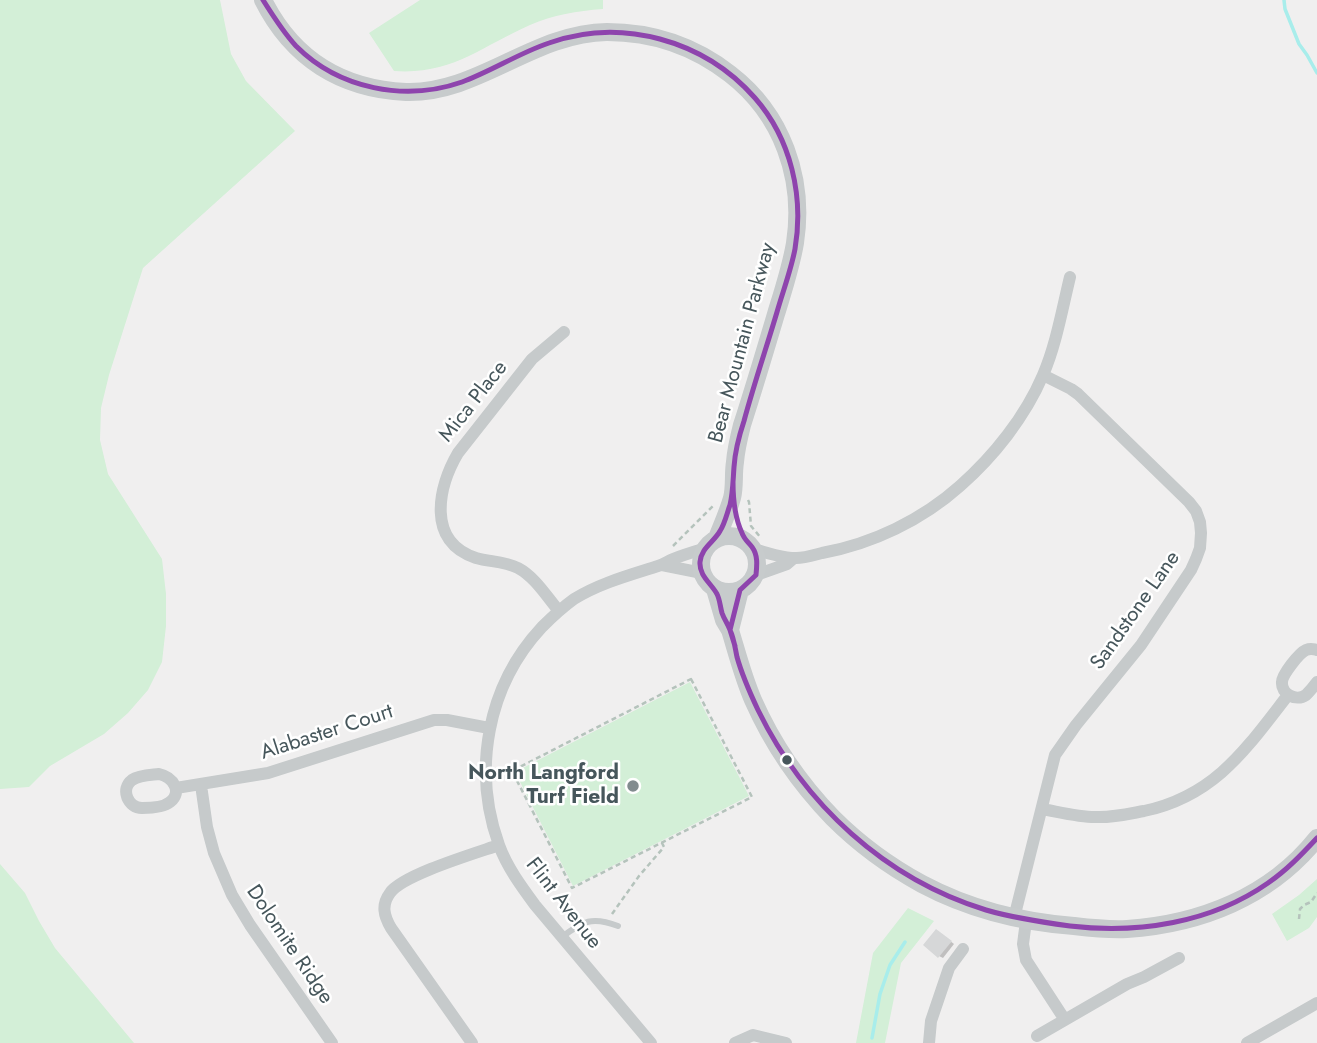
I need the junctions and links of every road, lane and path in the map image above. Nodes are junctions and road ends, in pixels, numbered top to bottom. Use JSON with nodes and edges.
{"nodes":[{"id":1,"x":263,"y":0,"type":"edge"},
{"id":2,"x":1070,"y":278,"type":"dead end"},
{"id":3,"x":564,"y":332,"type":"dead end"},
{"id":4,"x":1043,"y":375,"type":"junction"},
{"id":5,"x":741,"y":499,"type":"junction"},
{"id":6,"x":714,"y":505,"type":"dead end"},
{"id":7,"x":754,"y":543,"type":"junction"},
{"id":8,"x":710,"y":544,"type":"junction"},
{"id":9,"x":671,"y":547,"type":"dead end"},
{"id":10,"x":794,"y":558,"type":"junction"},
{"id":11,"x":662,"y":565,"type":"junction"},
{"id":12,"x":702,"y":573,"type":"junction"},
{"id":13,"x":756,"y":575,"type":"junction"},
{"id":14,"x":715,"y":589,"type":"junction"},
{"id":15,"x":740,"y":590,"type":"junction"},
{"id":16,"x":559,"y":611,"type":"junction"},
{"id":17,"x":730,"y":630,"type":"junction"},
{"id":18,"x":1317,"y":650,"type":"edge"},
{"id":19,"x":1317,"y":681,"type":"edge"},
{"id":20,"x":1288,"y":695,"type":"junction"},
{"id":21,"x":489,"y":728,"type":"junction"},
{"id":22,"x":201,"y":785,"type":"junction"},
{"id":23,"x":176,"y":788,"type":"dead end"},
{"id":24,"x":1042,"y":809,"type":"junction"},
{"id":25,"x":1317,"y":838,"type":"edge"},
{"id":26,"x":661,"y":842,"type":"junction"},
{"id":27,"x":499,"y":845,"type":"junction"},
{"id":28,"x":1317,"y":893,"type":"edge"},
{"id":29,"x":1020,"y":919,"type":"junction"},
{"id":30,"x":1299,"y":919,"type":"dead end"},
{"id":31,"x":607,"y":922,"type":"junction"},
{"id":32,"x":618,"y":926,"type":"dead end"},
{"id":33,"x":562,"y":937,"type":"junction"},
{"id":34,"x":963,"y":950,"type":"dead end"},
{"id":35,"x":1179,"y":958,"type":"dead end"},
{"id":36,"x":1317,"y":1003,"type":"edge"},
{"id":37,"x":1065,"y":1020,"type":"junction"},
{"id":38,"x":1037,"y":1036,"type":"dead end"},
{"id":39,"x":332,"y":1043,"type":"edge"},
{"id":40,"x":472,"y":1043,"type":"edge"},
{"id":41,"x":651,"y":1043,"type":"edge"},
{"id":42,"x":735,"y":1043,"type":"edge"},
{"id":43,"x":786,"y":1043,"type":"edge"},
{"id":44,"x":929,"y":1043,"type":"edge"},
{"id":45,"x":1247,"y":1043,"type":"edge"}],
"edges":[{"from":1,"to":5,"type":"street","name":"Bear Mountain Parkway"},
{"from":2,"to":4,"type":"street"},
{"from":3,"to":16,"type":"street","name":"Mica Place"},
{"from":4,"to":10,"type":"street"},
{"from":4,"to":24,"type":"street","name":"Sandstone Lane"},
{"from":5,"to":7,"type":"street","name":"Bear Mountain Parkway"},
{"from":5,"to":7,"type":"path"},
{"from":5,"to":8,"type":"street","name":"Bear Mountain Parkway"},
{"from":6,"to":9,"type":"path"},
{"from":7,"to":8,"type":"street"},
{"from":7,"to":10,"type":"street"},
{"from":7,"to":13,"type":"street"},
{"from":8,"to":11,"type":"street","name":"Flint Avenue"},
{"from":8,"to":12,"type":"street"},
{"from":10,"to":13,"type":"street"},
{"from":11,"to":12,"type":"street","name":"Flint Avenue"},
{"from":11,"to":16,"type":"street","name":"Flint Avenue"},
{"from":12,"to":14,"type":"street"},
{"from":13,"to":15,"type":"street"},
{"from":14,"to":15,"type":"street"},
{"from":14,"to":17,"type":"street"},
{"from":15,"to":17,"type":"street"},
{"from":16,"to":21,"type":"street","name":"Flint Avenue"},
{"from":17,"to":29,"type":"street"},
{"from":18,"to":20,"type":"street"},
{"from":19,"to":20,"type":"street"},
{"from":20,"to":24,"type":"street"},
{"from":21,"to":22,"type":"street","name":"Alabaster Court"},
{"from":21,"to":27,"type":"street","name":"Flint Avenue"},
{"from":22,"to":23,"type":"street","name":"Alabaster Court"},
{"from":22,"to":39,"type":"street","name":"Dolomite Ridge"},
{"from":24,"to":29,"type":"street","name":"Sandstone Lane"},
{"from":25,"to":29,"type":"street"},
{"from":26,"to":26,"type":"path"},
{"from":26,"to":31,"type":"path"},
{"from":27,"to":33,"type":"street","name":"Flint Avenue"},
{"from":27,"to":40,"type":"street"},
{"from":28,"to":30,"type":"path"},
{"from":29,"to":37,"type":"street","name":"Sandstone Lane"},
{"from":31,"to":32,"type":"lane"},
{"from":31,"to":33,"type":"lane"},
{"from":33,"to":41,"type":"street","name":"Flint Avenue"},
{"from":34,"to":44,"type":"street"},
{"from":35,"to":37,"type":"street"},
{"from":36,"to":45,"type":"street"},
{"from":37,"to":38,"type":"street"},
{"from":42,"to":43,"type":"street"}]}
